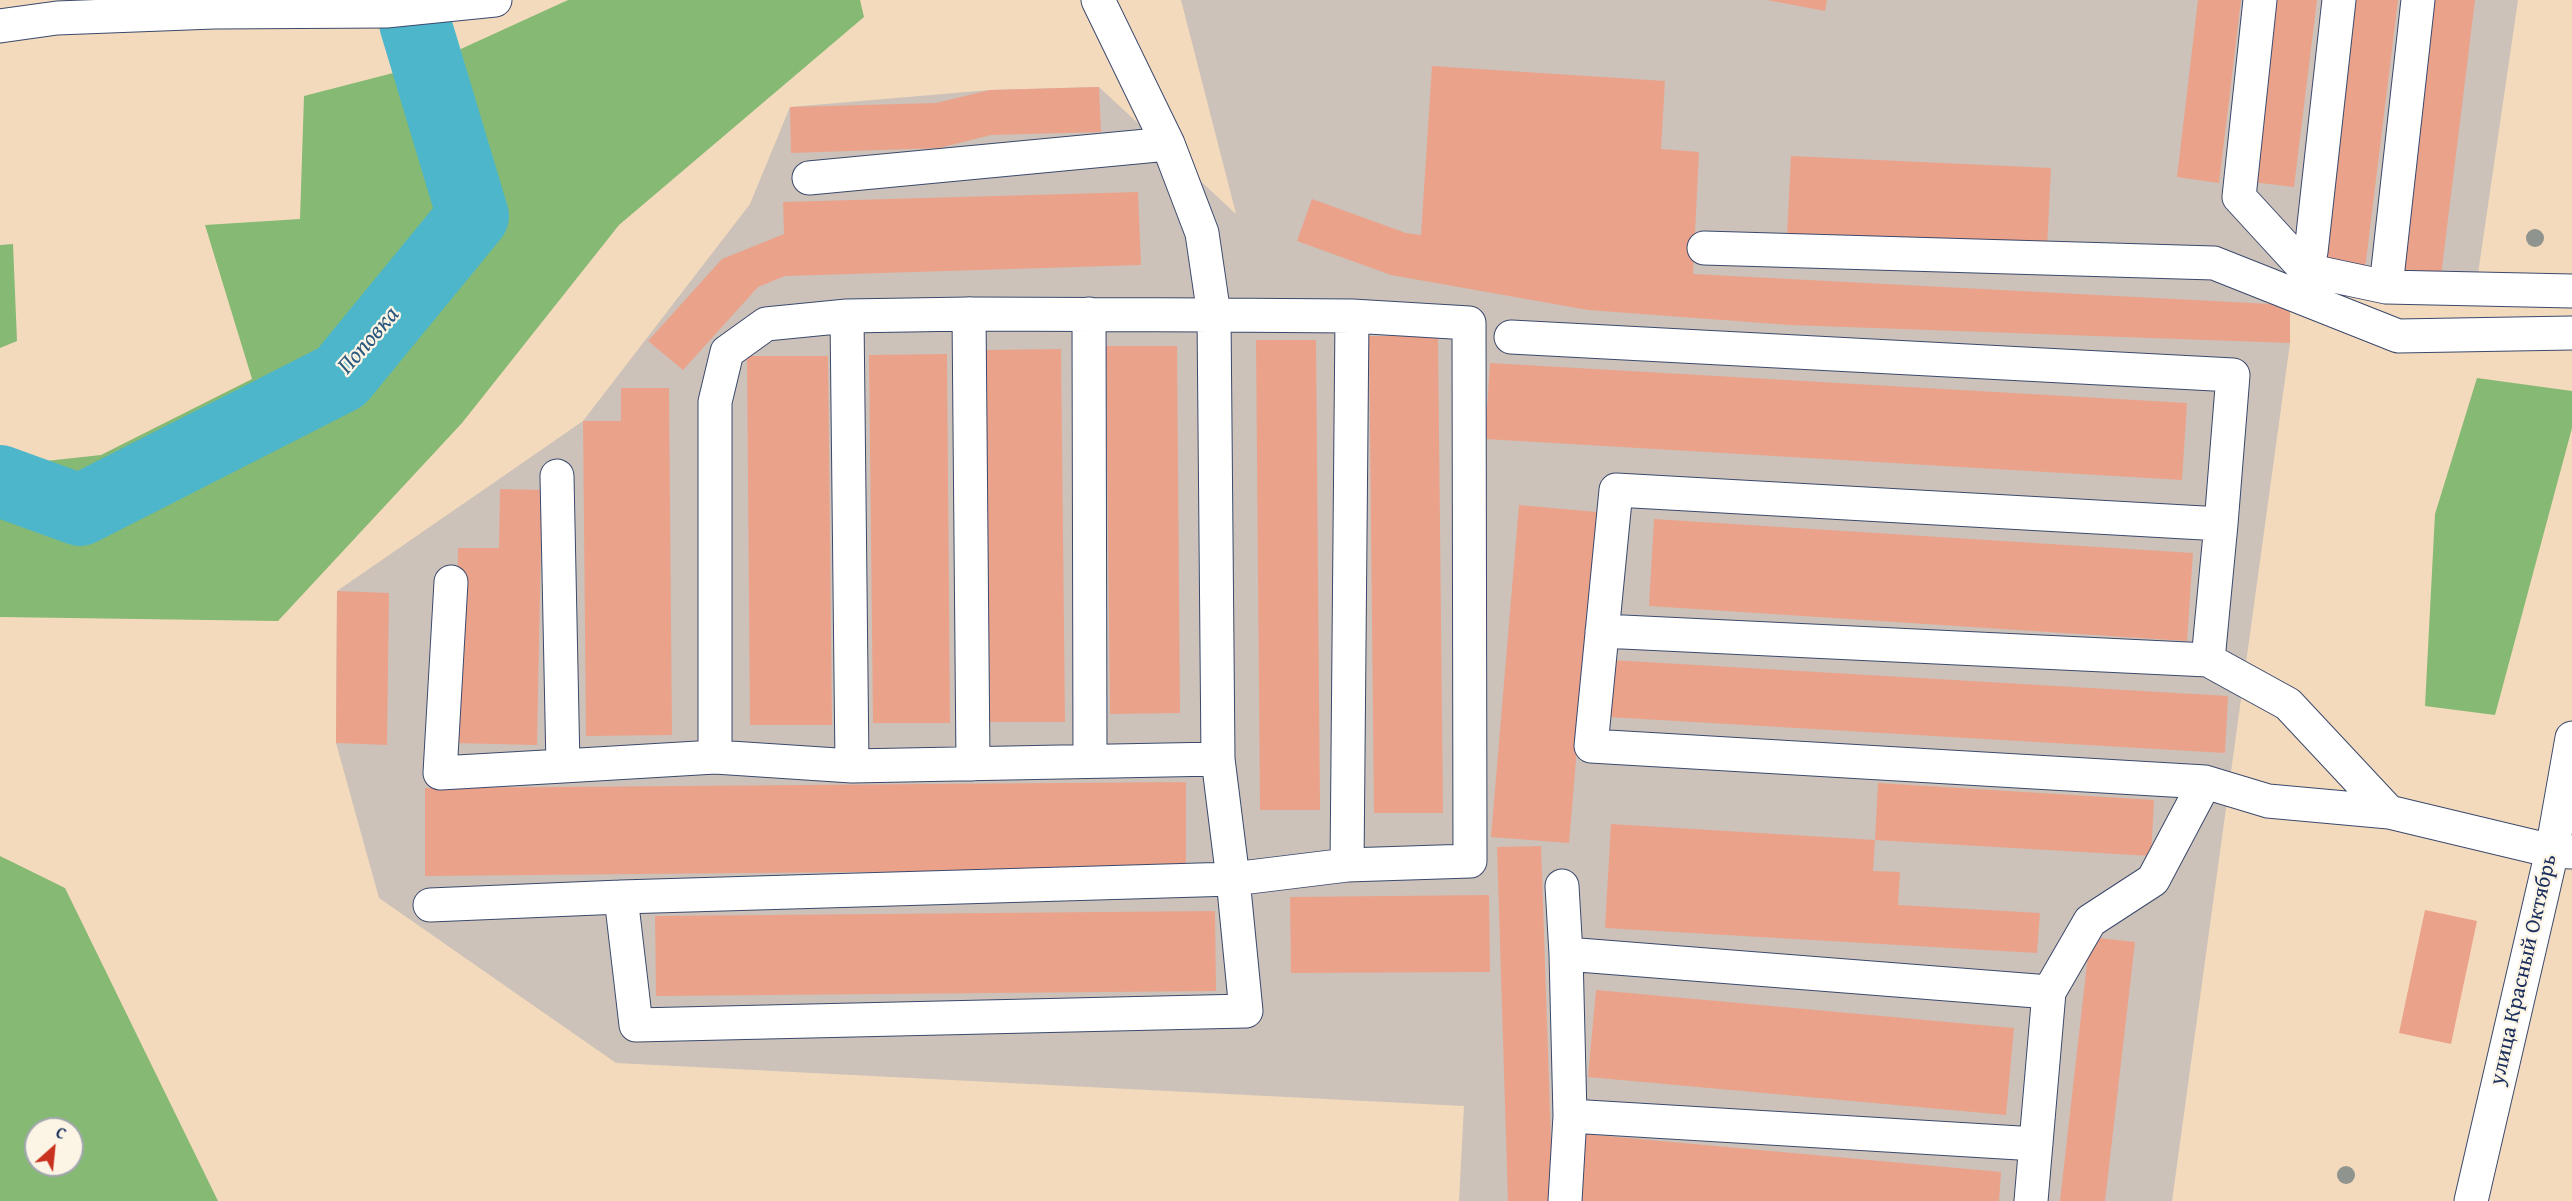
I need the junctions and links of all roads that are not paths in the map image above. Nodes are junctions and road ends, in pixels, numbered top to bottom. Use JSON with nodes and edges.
{"nodes":[{"id":1,"x":1098,"y":0,"type":"edge"},
{"id":2,"x":2260,"y":0,"type":"edge"},
{"id":3,"x":2339,"y":0,"type":"edge"},
{"id":4,"x":2418,"y":0,"type":"edge"},
{"id":5,"x":492,"y":1,"type":"edge"},
{"id":6,"x":0,"y":26,"type":"edge"},
{"id":7,"x":1168,"y":144,"type":"junction"},
{"id":8,"x":809,"y":178,"type":"dead end"},
{"id":9,"x":1704,"y":248,"type":"dead end"},
{"id":10,"x":2311,"y":252,"type":"dead end"},
{"id":11,"x":2386,"y":287,"type":"junction"},
{"id":12,"x":2572,"y":291,"type":"edge"},
{"id":13,"x":969,"y":314,"type":"junction"},
{"id":14,"x":1089,"y":314,"type":"junction"},
{"id":15,"x":1214,"y":315,"type":"junction"},
{"id":16,"x":847,"y":316,"type":"junction"},
{"id":17,"x":1352,"y":316,"type":"junction"},
{"id":18,"x":2572,"y":333,"type":"edge"},
{"id":19,"x":1512,"y":337,"type":"dead end"},
{"id":20,"x":557,"y":476,"type":"dead end"},
{"id":21,"x":2221,"y":524,"type":"junction"},
{"id":22,"x":451,"y":582,"type":"dead end"},
{"id":23,"x":1602,"y":632,"type":"junction"},
{"id":24,"x":2208,"y":660,"type":"junction"},
{"id":25,"x":2572,"y":738,"type":"edge"},
{"id":26,"x":716,"y":757,"type":"junction"},
{"id":27,"x":1218,"y":759,"type":"junction"},
{"id":28,"x":1090,"y":761,"type":"junction"},
{"id":29,"x":973,"y":764,"type":"junction"},
{"id":30,"x":563,"y":766,"type":"junction"},
{"id":31,"x":852,"y":766,"type":"junction"},
{"id":32,"x":2205,"y":782,"type":"junction"},
{"id":33,"x":2389,"y":812,"type":"junction"},
{"id":34,"x":2562,"y":852,"type":"edge"},
{"id":35,"x":1347,"y":865,"type":"junction"},
{"id":36,"x":1233,"y":879,"type":"junction"},
{"id":37,"x":1563,"y":886,"type":"dead end"},
{"id":38,"x":621,"y":897,"type":"junction"},
{"id":39,"x":430,"y":905,"type":"dead end"},
{"id":40,"x":1566,"y":954,"type":"junction"},
{"id":41,"x":2049,"y":992,"type":"junction"},
{"id":42,"x":1570,"y":1116,"type":"junction"},
{"id":43,"x":2036,"y":1144,"type":"junction"},
{"id":44,"x":1565,"y":1201,"type":"edge"},
{"id":45,"x":2031,"y":1201,"type":"edge"},
{"id":46,"x":2471,"y":1201,"type":"edge"}],
"edges":[{"from":1,"to":7,"type":"street"},
{"from":2,"to":11,"type":"street"},
{"from":3,"to":10,"type":"street"},
{"from":4,"to":11,"type":"street"},
{"from":5,"to":6,"type":"street"},
{"from":7,"to":8,"type":"street"},
{"from":7,"to":15,"type":"street"},
{"from":9,"to":18,"type":"street"},
{"from":11,"to":12,"type":"street"},
{"from":13,"to":14,"type":"street"},
{"from":13,"to":16,"type":"street"},
{"from":13,"to":29,"type":"street"},
{"from":14,"to":15,"type":"street"},
{"from":14,"to":28,"type":"street"},
{"from":15,"to":17,"type":"street"},
{"from":15,"to":27,"type":"street"},
{"from":16,"to":26,"type":"street"},
{"from":16,"to":31,"type":"street"},
{"from":17,"to":35,"type":"street"},
{"from":17,"to":35,"type":"street"},
{"from":19,"to":21,"type":"street"},
{"from":20,"to":30,"type":"street"},
{"from":21,"to":23,"type":"street"},
{"from":21,"to":24,"type":"street"},
{"from":22,"to":30,"type":"street"},
{"from":23,"to":24,"type":"street"},
{"from":23,"to":32,"type":"street"},
{"from":24,"to":33,"type":"street"},
{"from":25,"to":34,"type":"street","name":"улица Красный Октябрь"},
{"from":26,"to":30,"type":"street"},
{"from":26,"to":31,"type":"street"},
{"from":27,"to":28,"type":"street"},
{"from":27,"to":36,"type":"street"},
{"from":28,"to":29,"type":"street"},
{"from":29,"to":31,"type":"street"},
{"from":32,"to":33,"type":"street"},
{"from":32,"to":41,"type":"street"},
{"from":33,"to":34,"type":"street"},
{"from":34,"to":46,"type":"street","name":"улица Красный Октябрь"},
{"from":35,"to":36,"type":"street"},
{"from":36,"to":38,"type":"street"},
{"from":36,"to":38,"type":"street"},
{"from":37,"to":40,"type":"street"},
{"from":38,"to":39,"type":"street"},
{"from":40,"to":41,"type":"street"},
{"from":40,"to":42,"type":"street"},
{"from":41,"to":43,"type":"street"},
{"from":42,"to":43,"type":"street"},
{"from":42,"to":44,"type":"street"},
{"from":43,"to":45,"type":"street"}]}
